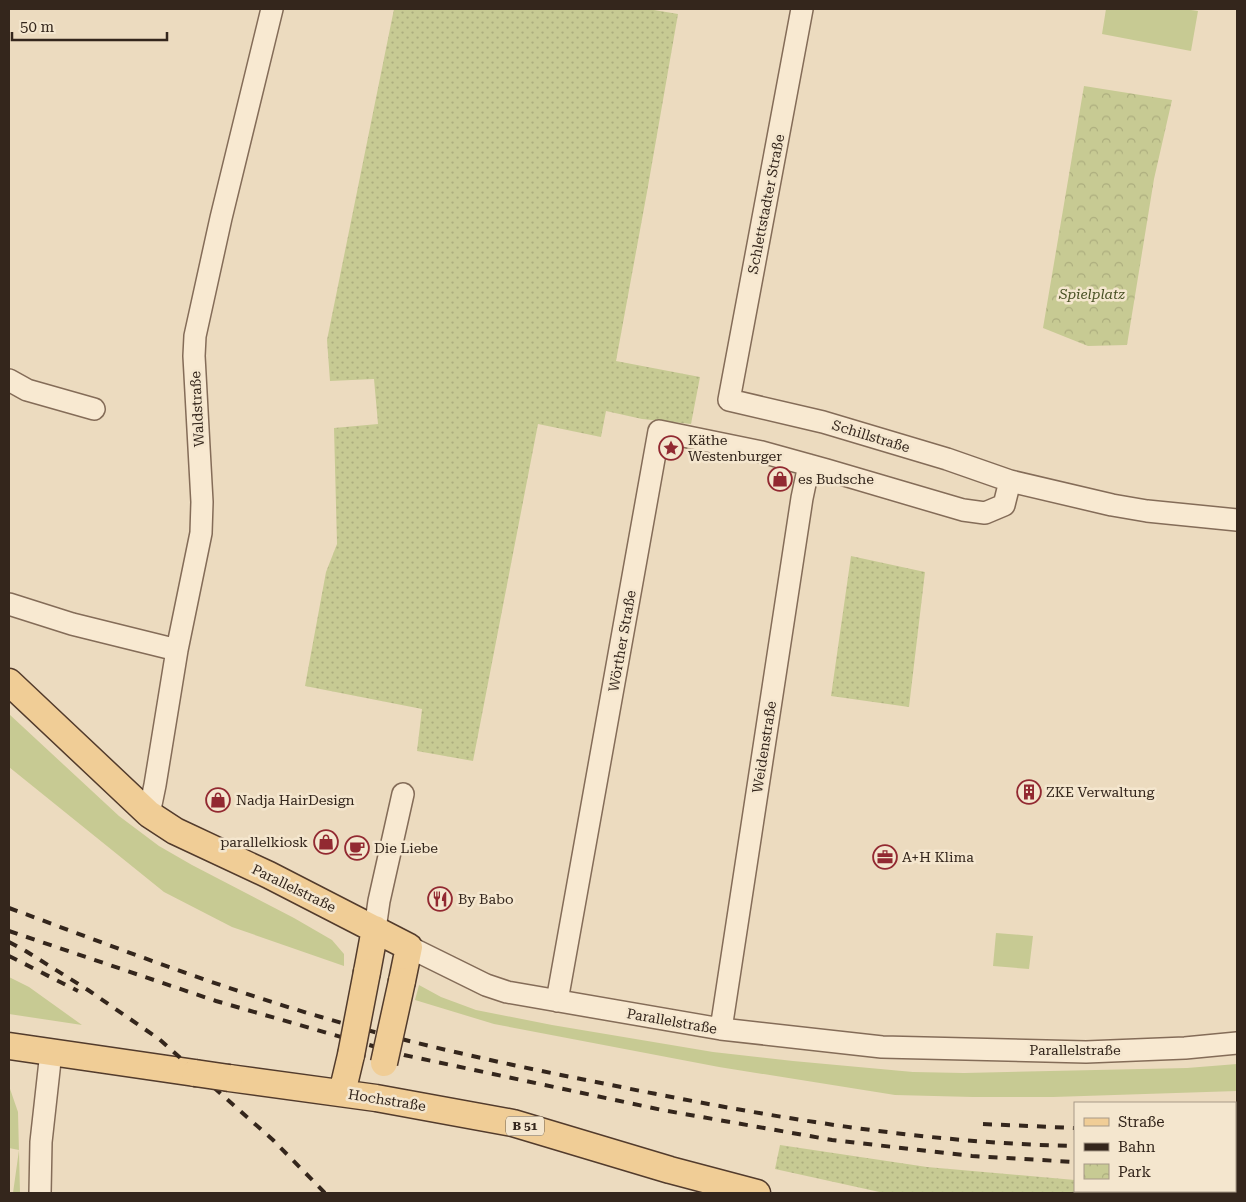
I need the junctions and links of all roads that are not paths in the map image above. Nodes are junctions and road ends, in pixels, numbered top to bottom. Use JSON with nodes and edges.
{"nodes":[{"id":1,"x":272,"y":9,"type":"edge"},
{"id":2,"x":802,"y":9,"type":"edge"},
{"id":3,"x":9,"y":380,"type":"edge"},
{"id":4,"x":729,"y":400,"type":"joint"},
{"id":5,"x":94,"y":409,"type":"dead end"},
{"id":6,"x":809,"y":465,"type":"junction"},
{"id":7,"x":1010,"y":481,"type":"junction"},
{"id":8,"x":1237,"y":520,"type":"edge"},
{"id":9,"x":9,"y":604,"type":"edge"},
{"id":10,"x":177,"y":650,"type":"junction"},
{"id":11,"x":9,"y":682,"type":"edge"},
{"id":12,"x":404,"y":794,"type":"dead end"},
{"id":13,"x":149,"y":814,"type":"junction"},
{"id":14,"x":375,"y":928,"type":"junction"},
{"id":15,"x":409,"y":946,"type":"junction"},
{"id":16,"x":557,"y":1001,"type":"junction"},
{"id":17,"x":721,"y":1029,"type":"junction"},
{"id":18,"x":1237,"y":1043,"type":"edge"},
{"id":19,"x":9,"y":1046,"type":"edge"},
{"id":20,"x":51,"y":1052,"type":"junction"},
{"id":21,"x":342,"y":1094,"type":"junction"},
{"id":22,"x":376,"y":1098,"type":"junction"},
{"id":23,"x":40,"y":1193,"type":"edge"},
{"id":24,"x":758,"y":1193,"type":"edge"}],
"edges":[{"from":1,"to":10,"type":"street","name":"Waldstraße"},
{"from":2,"to":4,"type":"street","name":"Schlettstadter Straße"},
{"from":3,"to":5,"type":"street"},
{"from":4,"to":7,"type":"street","name":"Schillstraße"},
{"from":6,"to":7,"type":"street"},
{"from":6,"to":16,"type":"street","name":"Wörther Straße"},
{"from":6,"to":17,"type":"street","name":"Weidenstraße"},
{"from":7,"to":8,"type":"street","name":"Schillstraße"},
{"from":9,"to":10,"type":"street"},
{"from":10,"to":13,"type":"street","name":"Waldstraße"},
{"from":11,"to":13,"type":"main road","name":"Parallelstraße"},
{"from":12,"to":14,"type":"street"},
{"from":13,"to":14,"type":"main road","name":"Parallelstraße"},
{"from":14,"to":15,"type":"main road","name":"Parallelstraße"},
{"from":14,"to":21,"type":"main road","bridge":true},
{"from":15,"to":16,"type":"street","name":"Parallelstraße"},
{"from":15,"to":22,"type":"main road","bridge":true},
{"from":16,"to":17,"type":"street","name":"Parallelstraße"},
{"from":17,"to":18,"type":"street","name":"Parallelstraße"},
{"from":19,"to":20,"type":"main road","name":"Hochstraße","number":"B 51"},
{"from":20,"to":21,"type":"main road","name":"Hochstraße","number":"B 51","bridge":true},
{"from":20,"to":23,"type":"street"},
{"from":21,"to":22,"type":"main road","name":"Hochstraße","number":"B 51"},
{"from":22,"to":24,"type":"main road","name":"Hochstraße","number":"B 51"}]}
